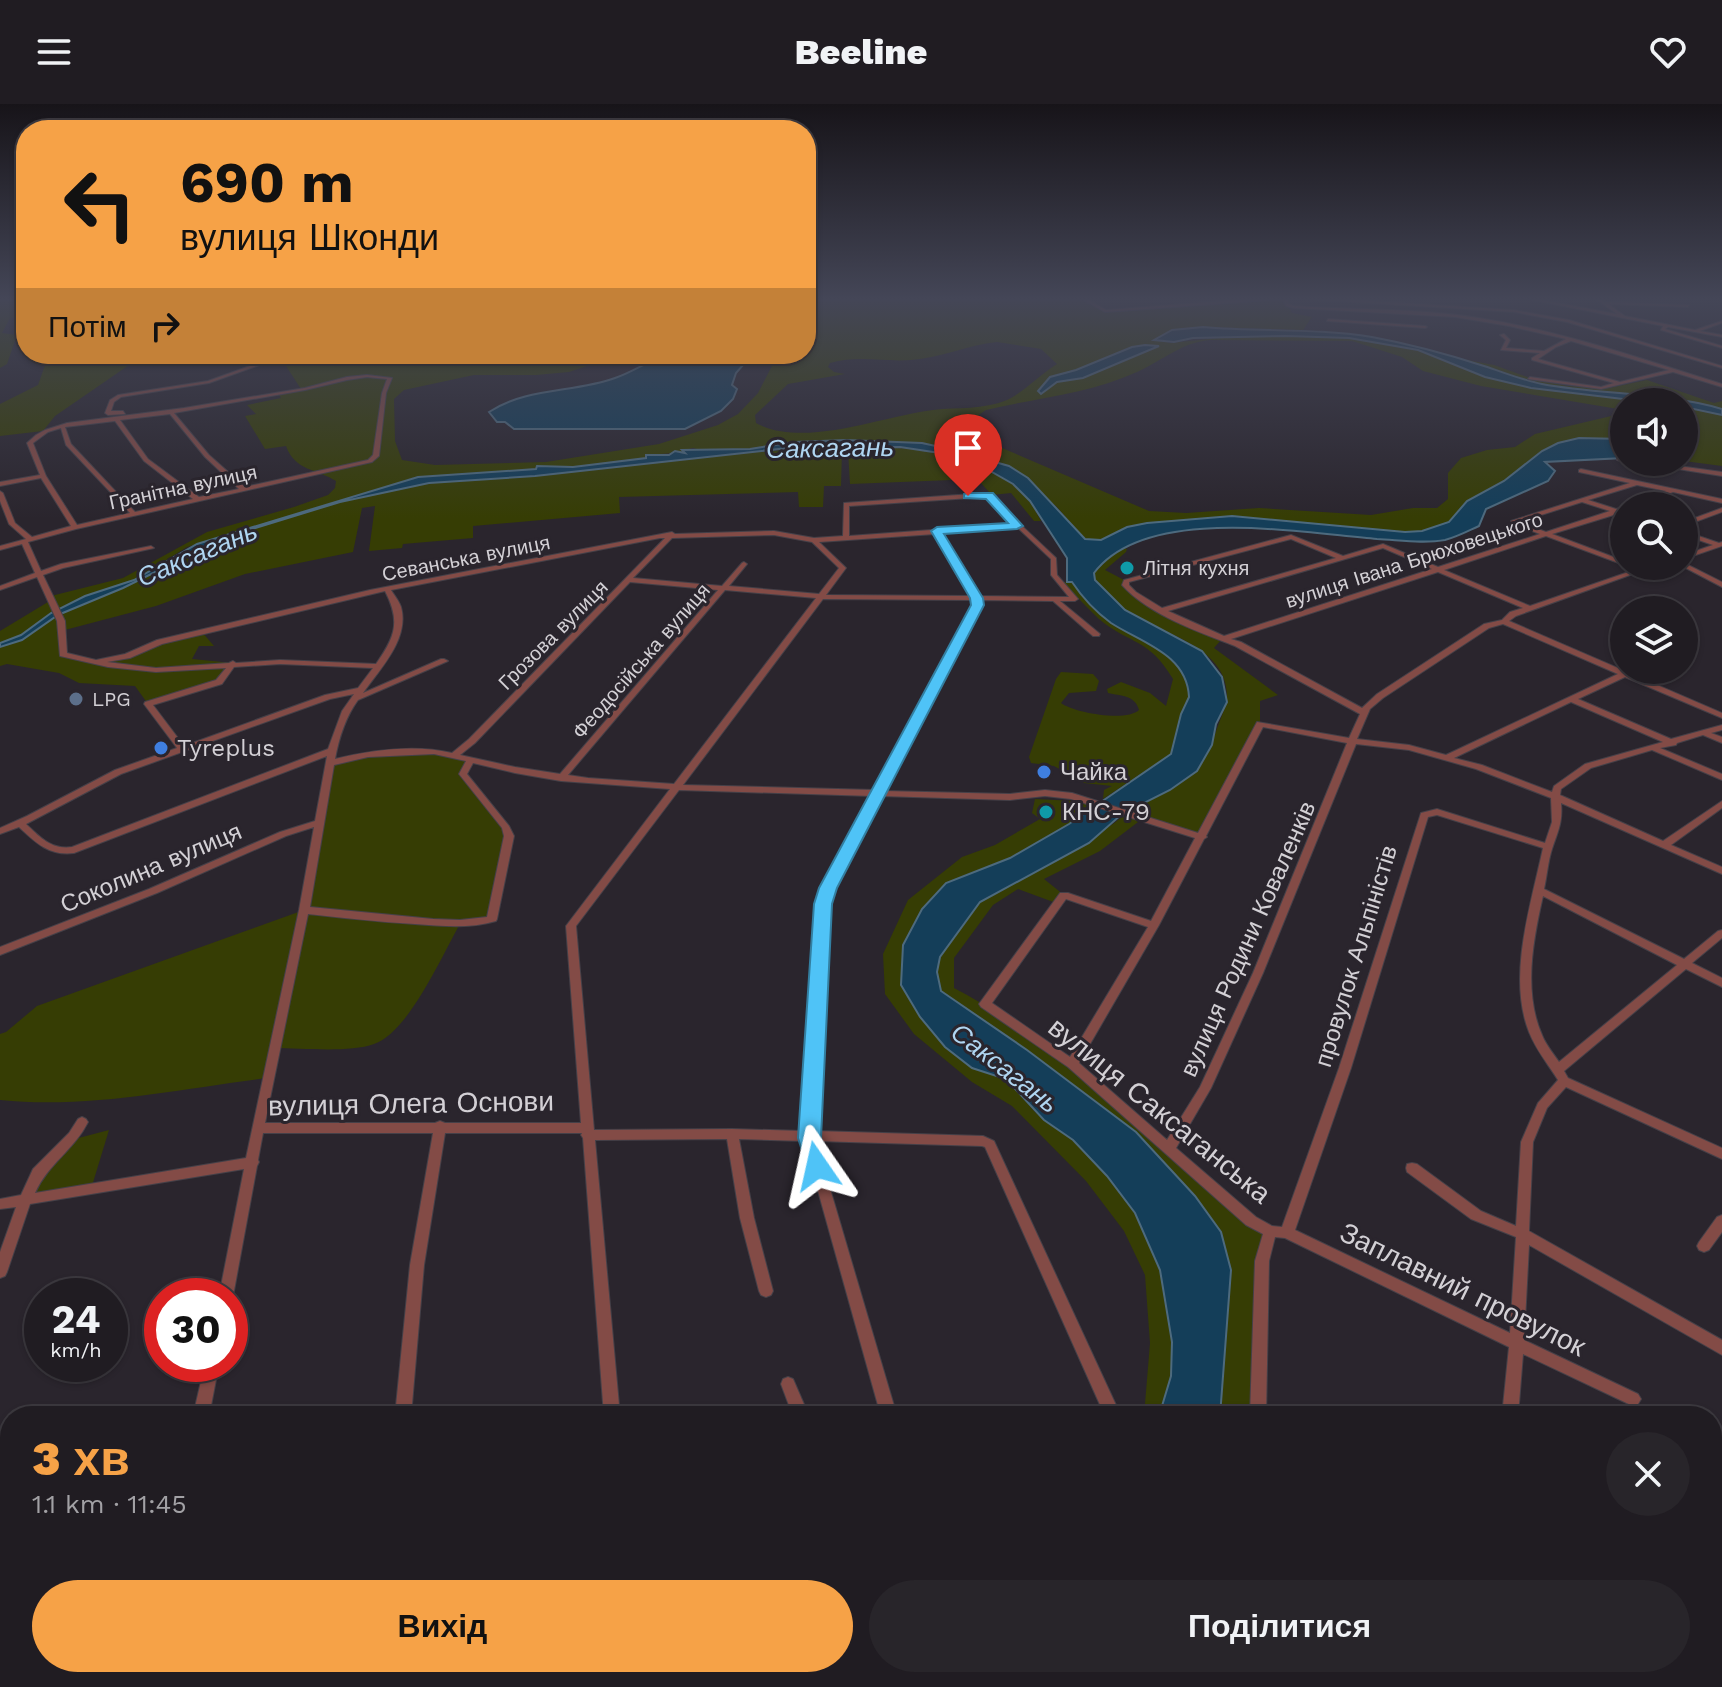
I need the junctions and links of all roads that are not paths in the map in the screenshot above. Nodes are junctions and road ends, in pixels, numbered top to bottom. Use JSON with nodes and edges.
{"nodes":[{"id":1,"x":242,"y":371,"type":"edge"},
{"id":2,"x":1576,"y":371,"type":"edge"},
{"id":3,"x":1674,"y":371,"type":"joint"},
{"id":4,"x":1530,"y":378,"type":"dead end"},
{"id":5,"x":1623,"y":384,"type":"junction"},
{"id":6,"x":1722,"y":386,"type":"edge"},
{"id":7,"x":172,"y":414,"type":"junction"},
{"id":8,"x":120,"y":419,"type":"junction"},
{"id":9,"x":63,"y":427,"type":"junction"},
{"id":10,"x":1581,"y":471,"type":"dead end"},
{"id":11,"x":1698,"y":471,"type":"edge"},
{"id":12,"x":1722,"y":474,"type":"edge"},
{"id":13,"x":43,"y":476,"type":"junction"},
{"id":14,"x":1636,"y":483,"type":"junction"},
{"id":15,"x":0,"y":484,"type":"edge"},
{"id":16,"x":244,"y":490,"type":"junction"},
{"id":17,"x":1671,"y":491,"type":"joint"},
{"id":18,"x":0,"y":493,"type":"edge"},
{"id":19,"x":199,"y":500,"type":"junction"},
{"id":20,"x":1583,"y":500,"type":"junction"},
{"id":21,"x":1722,"y":501,"type":"edge"},
{"id":22,"x":1610,"y":508,"type":"edge"},
{"id":23,"x":1722,"y":510,"type":"edge"},
{"id":24,"x":134,"y":514,"type":"junction"},
{"id":25,"x":1610,"y":515,"type":"edge"},
{"id":26,"x":1698,"y":519,"type":"edge"},
{"id":27,"x":1017,"y":526,"type":"junction"},
{"id":28,"x":75,"y":527,"type":"junction"},
{"id":29,"x":937,"y":531,"type":"junction"},
{"id":30,"x":672,"y":534,"type":"junction"},
{"id":31,"x":1545,"y":534,"type":"junction"},
{"id":32,"x":846,"y":537,"type":"junction"},
{"id":33,"x":1698,"y":538,"type":"edge"},
{"id":34,"x":27,"y":540,"type":"junction"},
{"id":35,"x":814,"y":540,"type":"junction"},
{"id":36,"x":1721,"y":545,"type":"edge"},
{"id":37,"x":0,"y":548,"type":"edge"},
{"id":38,"x":151,"y":548,"type":"dead end"},
{"id":39,"x":1698,"y":552,"type":"edge"},
{"id":40,"x":1343,"y":558,"type":"junction"},
{"id":41,"x":1610,"y":558,"type":"edge"},
{"id":42,"x":744,"y":564,"type":"dead end"},
{"id":43,"x":1439,"y":570,"type":"junction"},
{"id":44,"x":40,"y":572,"type":"junction"},
{"id":45,"x":1698,"y":572,"type":"edge"},
{"id":46,"x":631,"y":580,"type":"junction"},
{"id":47,"x":1610,"y":580,"type":"edge"},
{"id":48,"x":1722,"y":585,"type":"edge"},
{"id":49,"x":0,"y":588,"type":"edge"},
{"id":50,"x":725,"y":588,"type":"junction"},
{"id":51,"x":387,"y":589,"type":"junction"},
{"id":52,"x":824,"y":597,"type":"junction"},
{"id":53,"x":977,"y":598,"type":"junction"},
{"id":54,"x":1054,"y":600,"type":"junction"},
{"id":55,"x":1529,"y":608,"type":"junction"},
{"id":56,"x":1164,"y":610,"type":"junction"},
{"id":57,"x":1504,"y":622,"type":"junction"},
{"id":58,"x":1096,"y":634,"type":"dead end"},
{"id":59,"x":1221,"y":640,"type":"junction"},
{"id":60,"x":444,"y":661,"type":"dead end"},
{"id":61,"x":97,"y":662,"type":"junction"},
{"id":62,"x":233,"y":663,"type":"junction"},
{"id":63,"x":378,"y":666,"type":"junction"},
{"id":64,"x":1610,"y":668,"type":"edge"},
{"id":65,"x":1610,"y":682,"type":"edge"},
{"id":66,"x":1648,"y":684,"type":"edge"},
{"id":67,"x":362,"y":690,"type":"junction"},
{"id":68,"x":355,"y":699,"type":"junction"},
{"id":69,"x":1573,"y":700,"type":"junction"},
{"id":70,"x":1364,"y":713,"type":"junction"},
{"id":71,"x":1722,"y":716,"type":"edge"},
{"id":72,"x":1722,"y":727,"type":"edge"},
{"id":73,"x":1705,"y":733,"type":"junction"},
{"id":74,"x":1722,"y":740,"type":"edge"},
{"id":75,"x":1355,"y":741,"type":"junction"},
{"id":76,"x":1673,"y":743,"type":"junction"},
{"id":77,"x":1654,"y":748,"type":"junction"},
{"id":78,"x":182,"y":749,"type":"junction"},
{"id":79,"x":453,"y":756,"type":"junction"},
{"id":80,"x":331,"y":757,"type":"junction"},
{"id":81,"x":1449,"y":757,"type":"junction"},
{"id":82,"x":470,"y":761,"type":"junction"},
{"id":83,"x":1722,"y":777,"type":"edge"},
{"id":84,"x":561,"y":778,"type":"junction"},
{"id":85,"x":677,"y":787,"type":"junction"},
{"id":86,"x":879,"y":792,"type":"junction"},
{"id":87,"x":1555,"y":796,"type":"junction"},
{"id":88,"x":1722,"y":804,"type":"edge"},
{"id":89,"x":318,"y":823,"type":"junction"},
{"id":90,"x":21,"y":824,"type":"junction"},
{"id":91,"x":0,"y":831,"type":"edge"},
{"id":92,"x":1202,"y":837,"type":"junction"},
{"id":93,"x":1664,"y":845,"type":"junction"},
{"id":94,"x":1548,"y":847,"type":"junction"},
{"id":95,"x":1722,"y":871,"type":"edge"},
{"id":96,"x":1539,"y":890,"type":"junction"},
{"id":97,"x":304,"y":910,"type":"junction"},
{"id":98,"x":1154,"y":925,"type":"junction"},
{"id":99,"x":1722,"y":933,"type":"edge"},
{"id":100,"x":0,"y":951,"type":"edge"},
{"id":101,"x":1685,"y":964,"type":"junction"},
{"id":102,"x":1722,"y":983,"type":"edge"},
{"id":103,"x":1072,"y":1064,"type":"junction"},
{"id":104,"x":1561,"y":1075,"type":"junction"},
{"id":105,"x":82,"y":1122,"type":"dead end"},
{"id":106,"x":440,"y":1126,"type":"junction"},
{"id":107,"x":258,"y":1128,"type":"junction"},
{"id":108,"x":587,"y":1131,"type":"junction"},
{"id":109,"x":732,"y":1134,"type":"junction"},
{"id":110,"x":809,"y":1138,"type":"junction"},
{"id":111,"x":1169,"y":1148,"type":"junction"},
{"id":112,"x":1722,"y":1154,"type":"edge"},
{"id":113,"x":253,"y":1162,"type":"junction"},
{"id":114,"x":1412,"y":1168,"type":"dead end"},
{"id":115,"x":27,"y":1200,"type":"junction"},
{"id":116,"x":0,"y":1204,"type":"edge"},
{"id":117,"x":1722,"y":1221,"type":"edge"},
{"id":118,"x":1270,"y":1231,"type":"junction"},
{"id":119,"x":1287,"y":1233,"type":"junction"},
{"id":120,"x":1522,"y":1234,"type":"junction"},
{"id":121,"x":1704,"y":1246,"type":"dead end"},
{"id":122,"x":0,"y":1272,"type":"edge"},
{"id":123,"x":230,"y":1278,"type":"edge"},
{"id":124,"x":766,"y":1291,"type":"dead end"},
{"id":125,"x":1517,"y":1343,"type":"junction"},
{"id":126,"x":1722,"y":1348,"type":"edge"},
{"id":127,"x":208,"y":1382,"type":"edge"},
{"id":128,"x":788,"y":1384,"type":"dead end"},
{"id":129,"x":1633,"y":1399,"type":"dead end"},
{"id":130,"x":203,"y":1406,"type":"edge"},
{"id":131,"x":404,"y":1406,"type":"edge"},
{"id":132,"x":611,"y":1406,"type":"edge"},
{"id":133,"x":797,"y":1406,"type":"edge"},
{"id":134,"x":886,"y":1406,"type":"edge"},
{"id":135,"x":1108,"y":1406,"type":"edge"},
{"id":136,"x":1258,"y":1406,"type":"edge"},
{"id":137,"x":1511,"y":1406,"type":"edge"}],
"edges":[{"from":1,"to":8,"type":"street"},
{"from":2,"to":5,"type":"street"},
{"from":3,"to":5,"type":"street"},
{"from":3,"to":6,"type":"street"},
{"from":4,"to":5,"type":"street"},
{"from":7,"to":8,"type":"street"},
{"from":7,"to":16,"type":"street"},
{"from":7,"to":16,"type":"street","name":"Гранітна вулиця"},
{"from":8,"to":9,"type":"street"},
{"from":8,"to":19,"type":"street"},
{"from":9,"to":13,"type":"street"},
{"from":9,"to":24,"type":"street"},
{"from":10,"to":14,"type":"street"},
{"from":11,"to":12,"type":"street"},
{"from":13,"to":15,"type":"street"},
{"from":13,"to":28,"type":"street"},
{"from":14,"to":17,"type":"street"},
{"from":14,"to":20,"type":"street"},
{"from":16,"to":19,"type":"street","name":"Гранітна вулиця"},
{"from":17,"to":21,"type":"street"},
{"from":18,"to":34,"type":"street"},
{"from":19,"to":24,"type":"street","name":"Гранітна вулиця"},
{"from":20,"to":22,"type":"street","name":"вулиця Івана Брюховецького"},
{"from":20,"to":31,"type":"street"},
{"from":23,"to":26,"type":"street"},
{"from":24,"to":28,"type":"street","name":"Гранітна вулиця"},
{"from":25,"to":31,"type":"street","name":"вулиця Івана Брюховецького"},
{"from":27,"to":29,"type":"street","name":"Севанська вулиця"},
{"from":27,"to":32,"type":"street"},
{"from":27,"to":54,"type":"street"},
{"from":28,"to":34,"type":"street","name":"Гранітна вулиця"},
{"from":29,"to":32,"type":"street","name":"Севанська вулиця"},
{"from":29,"to":53,"type":"street"},
{"from":30,"to":35,"type":"street","name":"Севанська вулиця"},
{"from":30,"to":46,"type":"street","name":"Грозова вулиця"},
{"from":30,"to":51,"type":"street","name":"Севанська вулиця"},
{"from":31,"to":41,"type":"street"},
{"from":31,"to":43,"type":"street","name":"вулиця Івана Брюховецького"},
{"from":32,"to":35,"type":"street","name":"Севанська вулиця"},
{"from":33,"to":36,"type":"street"},
{"from":34,"to":37,"type":"street","name":"Гранітна вулиця"},
{"from":34,"to":44,"type":"street"},
{"from":35,"to":52,"type":"street"},
{"from":36,"to":39,"type":"street"},
{"from":38,"to":44,"type":"street"},
{"from":40,"to":43,"type":"street"},
{"from":40,"to":56,"type":"street"},
{"from":40,"to":56,"type":"street"},
{"from":42,"to":50,"type":"street","name":"Феодосійська вулиця"},
{"from":43,"to":55,"type":"street"},
{"from":43,"to":59,"type":"street","name":"вулиця Івана Брюховецького"},
{"from":44,"to":49,"type":"street"},
{"from":44,"to":61,"type":"street"},
{"from":45,"to":48,"type":"street"},
{"from":46,"to":50,"type":"street"},
{"from":46,"to":79,"type":"street","name":"Грозова вулиця"},
{"from":47,"to":55,"type":"street"},
{"from":50,"to":52,"type":"street"},
{"from":50,"to":84,"type":"street","name":"Феодосійська вулиця"},
{"from":51,"to":61,"type":"street","name":"Севанська вулиця"},
{"from":51,"to":63,"type":"street"},
{"from":52,"to":53,"type":"street"},
{"from":52,"to":85,"type":"street"},
{"from":53,"to":54,"type":"street"},
{"from":53,"to":86,"type":"street"},
{"from":54,"to":58,"type":"street"},
{"from":55,"to":57,"type":"street"},
{"from":56,"to":59,"type":"street"},
{"from":57,"to":64,"type":"street"},
{"from":57,"to":70,"type":"street"},
{"from":59,"to":70,"type":"street"},
{"from":60,"to":68,"type":"street"},
{"from":61,"to":62,"type":"street"},
{"from":62,"to":63,"type":"street"},
{"from":62,"to":78,"type":"street"},
{"from":63,"to":67,"type":"street"},
{"from":65,"to":69,"type":"street"},
{"from":66,"to":71,"type":"street"},
{"from":67,"to":68,"type":"street"},
{"from":67,"to":78,"type":"street"},
{"from":68,"to":80,"type":"street"},
{"from":69,"to":76,"type":"street"},
{"from":69,"to":81,"type":"street"},
{"from":70,"to":75,"type":"street","name":"вулиця Родини Коваленків"},
{"from":72,"to":73,"type":"street"},
{"from":73,"to":74,"type":"street"},
{"from":73,"to":76,"type":"street"},
{"from":75,"to":81,"type":"street"},
{"from":75,"to":92,"type":"street"},
{"from":75,"to":111,"type":"street","name":"вулиця Родини Коваленків"},
{"from":76,"to":77,"type":"street"},
{"from":77,"to":83,"type":"street"},
{"from":77,"to":87,"type":"street"},
{"from":78,"to":90,"type":"street"},
{"from":79,"to":80,"type":"street"},
{"from":79,"to":82,"type":"street"},
{"from":80,"to":89,"type":"street"},
{"from":80,"to":90,"type":"street"},
{"from":81,"to":87,"type":"street"},
{"from":82,"to":84,"type":"street"},
{"from":82,"to":97,"type":"street"},
{"from":84,"to":85,"type":"street"},
{"from":85,"to":86,"type":"street"},
{"from":85,"to":108,"type":"street"},
{"from":86,"to":92,"type":"street"},
{"from":86,"to":110,"type":"street"},
{"from":87,"to":93,"type":"street"},
{"from":87,"to":94,"type":"street"},
{"from":88,"to":93,"type":"street"},
{"from":89,"to":97,"type":"street"},
{"from":89,"to":100,"type":"street","name":"Соколина вулиця"},
{"from":90,"to":91,"type":"street"},
{"from":92,"to":98,"type":"street"},
{"from":93,"to":95,"type":"street"},
{"from":94,"to":96,"type":"street"},
{"from":94,"to":119,"type":"street","name":"провулок Альпіністів"},
{"from":96,"to":101,"type":"street"},
{"from":96,"to":104,"type":"street"},
{"from":97,"to":107,"type":"street"},
{"from":98,"to":103,"type":"street"},
{"from":98,"to":103,"type":"street","name":"вулиця Саксаганська"},
{"from":99,"to":101,"type":"street"},
{"from":101,"to":102,"type":"street"},
{"from":101,"to":104,"type":"street"},
{"from":103,"to":111,"type":"street","name":"вулиця Саксаганська"},
{"from":104,"to":112,"type":"street"},
{"from":104,"to":120,"type":"street"},
{"from":105,"to":115,"type":"street"},
{"from":106,"to":107,"type":"street","name":"вулиця Олега Основи"},
{"from":106,"to":108,"type":"street","name":"вулиця Олега Основи"},
{"from":106,"to":131,"type":"street"},
{"from":107,"to":113,"type":"street","name":"вулиця Олега Основи"},
{"from":108,"to":109,"type":"street","name":"вулиця Олега Основи"},
{"from":108,"to":132,"type":"street"},
{"from":109,"to":110,"type":"street","name":"вулиця Олега Основи"},
{"from":109,"to":124,"type":"street"},
{"from":110,"to":134,"type":"street"},
{"from":110,"to":135,"type":"street","name":"вулиця Олега Основи"},
{"from":111,"to":118,"type":"street","name":"вулиця Саксаганська"},
{"from":113,"to":115,"type":"street"},
{"from":113,"to":123,"type":"street","name":"вулиця Олега Основи"},
{"from":114,"to":120,"type":"street"},
{"from":115,"to":116,"type":"street"},
{"from":115,"to":122,"type":"street"},
{"from":117,"to":121,"type":"street"},
{"from":118,"to":119,"type":"street","name":"Заплавний провулок"},
{"from":118,"to":136,"type":"street","name":"вулиця Саксаганська"},
{"from":119,"to":125,"type":"street","name":"Заплавний провулок"},
{"from":120,"to":125,"type":"street"},
{"from":120,"to":126,"type":"street"},
{"from":125,"to":129,"type":"street","name":"Заплавний провулок"},
{"from":125,"to":137,"type":"street"},
{"from":127,"to":130,"type":"street"},
{"from":128,"to":133,"type":"street"}]}
